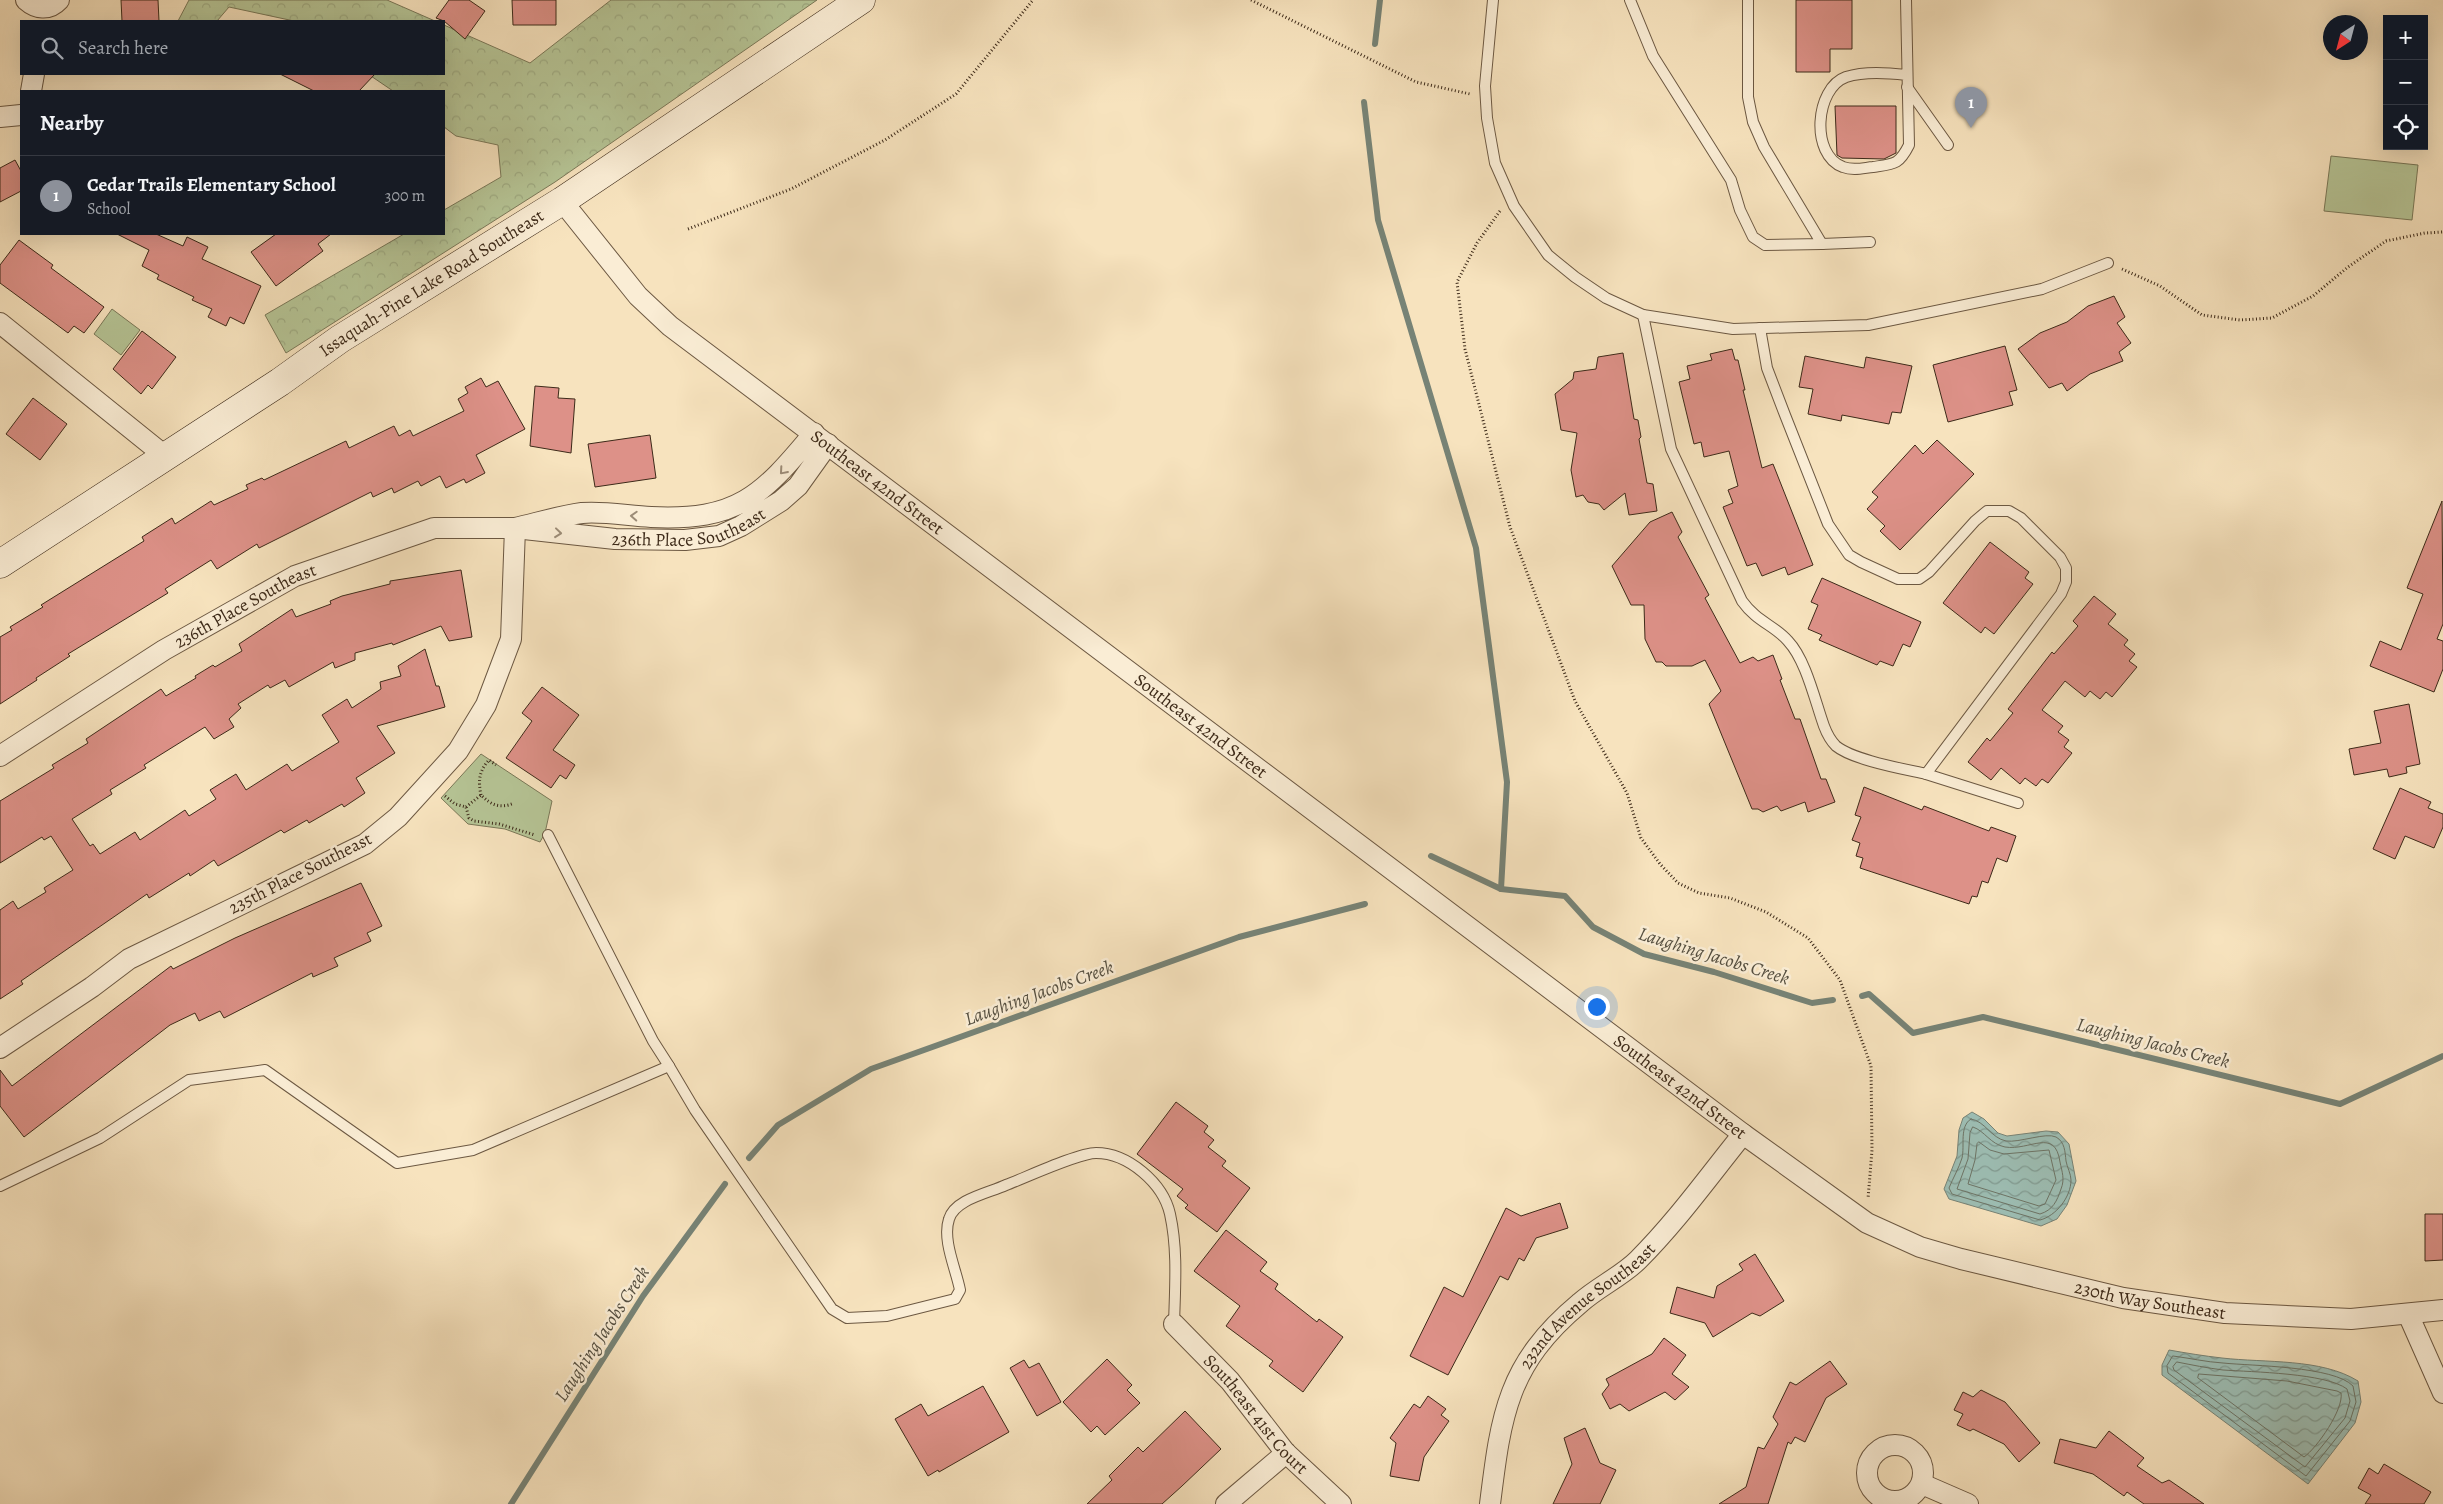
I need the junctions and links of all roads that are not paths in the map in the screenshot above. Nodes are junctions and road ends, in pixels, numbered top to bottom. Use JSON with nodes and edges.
{"nodes":[{"id":1,"x":59,"y":0,"type":"edge"},
{"id":2,"x":861,"y":0,"type":"edge"},
{"id":3,"x":1493,"y":0,"type":"edge"},
{"id":4,"x":1630,"y":0,"type":"edge"},
{"id":5,"x":1748,"y":0,"type":"edge"},
{"id":6,"x":1906,"y":0,"type":"edge"},
{"id":7,"x":35,"y":10,"type":"edge"},
{"id":8,"x":34,"y":75,"type":"edge"},
{"id":9,"x":1907,"y":75,"type":"junction"},
{"id":10,"x":1907,"y":87,"type":"junction"},
{"id":11,"x":31,"y":90,"type":"edge"},
{"id":12,"x":20,"y":115,"type":"edge"},
{"id":13,"x":0,"y":117,"type":"edge"},
{"id":14,"x":1948,"y":145,"type":"dead end"},
{"id":15,"x":562,"y":201,"type":"junction"},
{"id":16,"x":1870,"y":242,"type":"dead end"},
{"id":17,"x":1822,"y":244,"type":"junction"},
{"id":18,"x":2108,"y":263,"type":"road end"},
{"id":19,"x":1643,"y":315,"type":"junction"},
{"id":20,"x":0,"y":324,"type":"edge"},
{"id":21,"x":1760,"y":328,"type":"junction"},
{"id":22,"x":821,"y":439,"type":"junction"},
{"id":23,"x":165,"y":456,"type":"junction"},
{"id":24,"x":516,"y":528,"type":"junction"},
{"id":25,"x":0,"y":564,"type":"edge"},
{"id":26,"x":0,"y":756,"type":"edge"},
{"id":27,"x":1926,"y":774,"type":"junction"},
{"id":28,"x":2018,"y":803,"type":"dead end"},
{"id":29,"x":549,"y":837,"type":"road end"},
{"id":30,"x":0,"y":1048,"type":"edge"},
{"id":31,"x":668,"y":1066,"type":"junction"},
{"id":32,"x":1743,"y":1134,"type":"junction"},
{"id":33,"x":0,"y":1186,"type":"edge"},
{"id":34,"x":1867,"y":1223,"type":"joint"},
{"id":35,"x":2443,"y":1310,"type":"edge"},
{"id":36,"x":2408,"y":1314,"type":"junction"},
{"id":37,"x":1174,"y":1324,"type":"joint"},
{"id":38,"x":2443,"y":1393,"type":"edge"},
{"id":39,"x":1286,"y":1453,"type":"junction"},
{"id":40,"x":1922,"y":1484,"type":"dead end"},
{"id":41,"x":1226,"y":1504,"type":"edge"},
{"id":42,"x":1341,"y":1504,"type":"edge"},
{"id":43,"x":1490,"y":1504,"type":"edge"},
{"id":44,"x":1968,"y":1504,"type":"edge"}],
"edges":[{"from":1,"to":7,"type":"street"},
{"from":2,"to":15,"type":"main road","name":"Issaquah-Pine Lake Road Southeast"},
{"from":3,"to":19,"type":"lane"},
{"from":4,"to":17,"type":"lane"},
{"from":5,"to":17,"type":"lane"},
{"from":6,"to":9,"type":"lane"},
{"from":8,"to":11,"type":"street"},
{"from":9,"to":10,"type":"lane"},
{"from":9,"to":10,"type":"lane"},
{"from":10,"to":14,"type":"lane"},
{"from":12,"to":13,"type":"street"},
{"from":15,"to":22,"type":"street","name":"Southeast 42nd Street"},
{"from":15,"to":23,"type":"main road","name":"Issaquah-Pine Lake Road Southeast"},
{"from":16,"to":17,"type":"lane"},
{"from":18,"to":21,"type":"lane"},
{"from":19,"to":21,"type":"lane"},
{"from":19,"to":27,"type":"lane"},
{"from":20,"to":23,"type":"street"},
{"from":21,"to":27,"type":"lane"},
{"from":22,"to":24,"type":"street","name":"236th Place Southeast"},
{"from":22,"to":32,"type":"street","name":"Southeast 42nd Street"},
{"from":23,"to":25,"type":"main road","name":"Issaquah-Pine Lake Road Southeast"},
{"from":24,"to":26,"type":"street","name":"236th Place Southeast"},
{"from":24,"to":30,"type":"street","name":"235th Place Southeast"},
{"from":27,"to":28,"type":"lane"},
{"from":29,"to":31,"type":"lane"},
{"from":31,"to":33,"type":"lane"},
{"from":31,"to":37,"type":"lane"},
{"from":32,"to":34,"type":"street","name":"Southeast 42nd Street"},
{"from":32,"to":43,"type":"street","name":"232nd Avenue Southeast"},
{"from":34,"to":36,"type":"street","name":"230th Way Southeast"},
{"from":35,"to":36,"type":"street","name":"230th Way Southeast"},
{"from":36,"to":38,"type":"street"},
{"from":37,"to":39,"type":"street","name":"Southeast 41st Court"},
{"from":39,"to":41,"type":"street"},
{"from":39,"to":42,"type":"street","name":"Southeast 41st Court"},
{"from":40,"to":44,"type":"street"}]}
